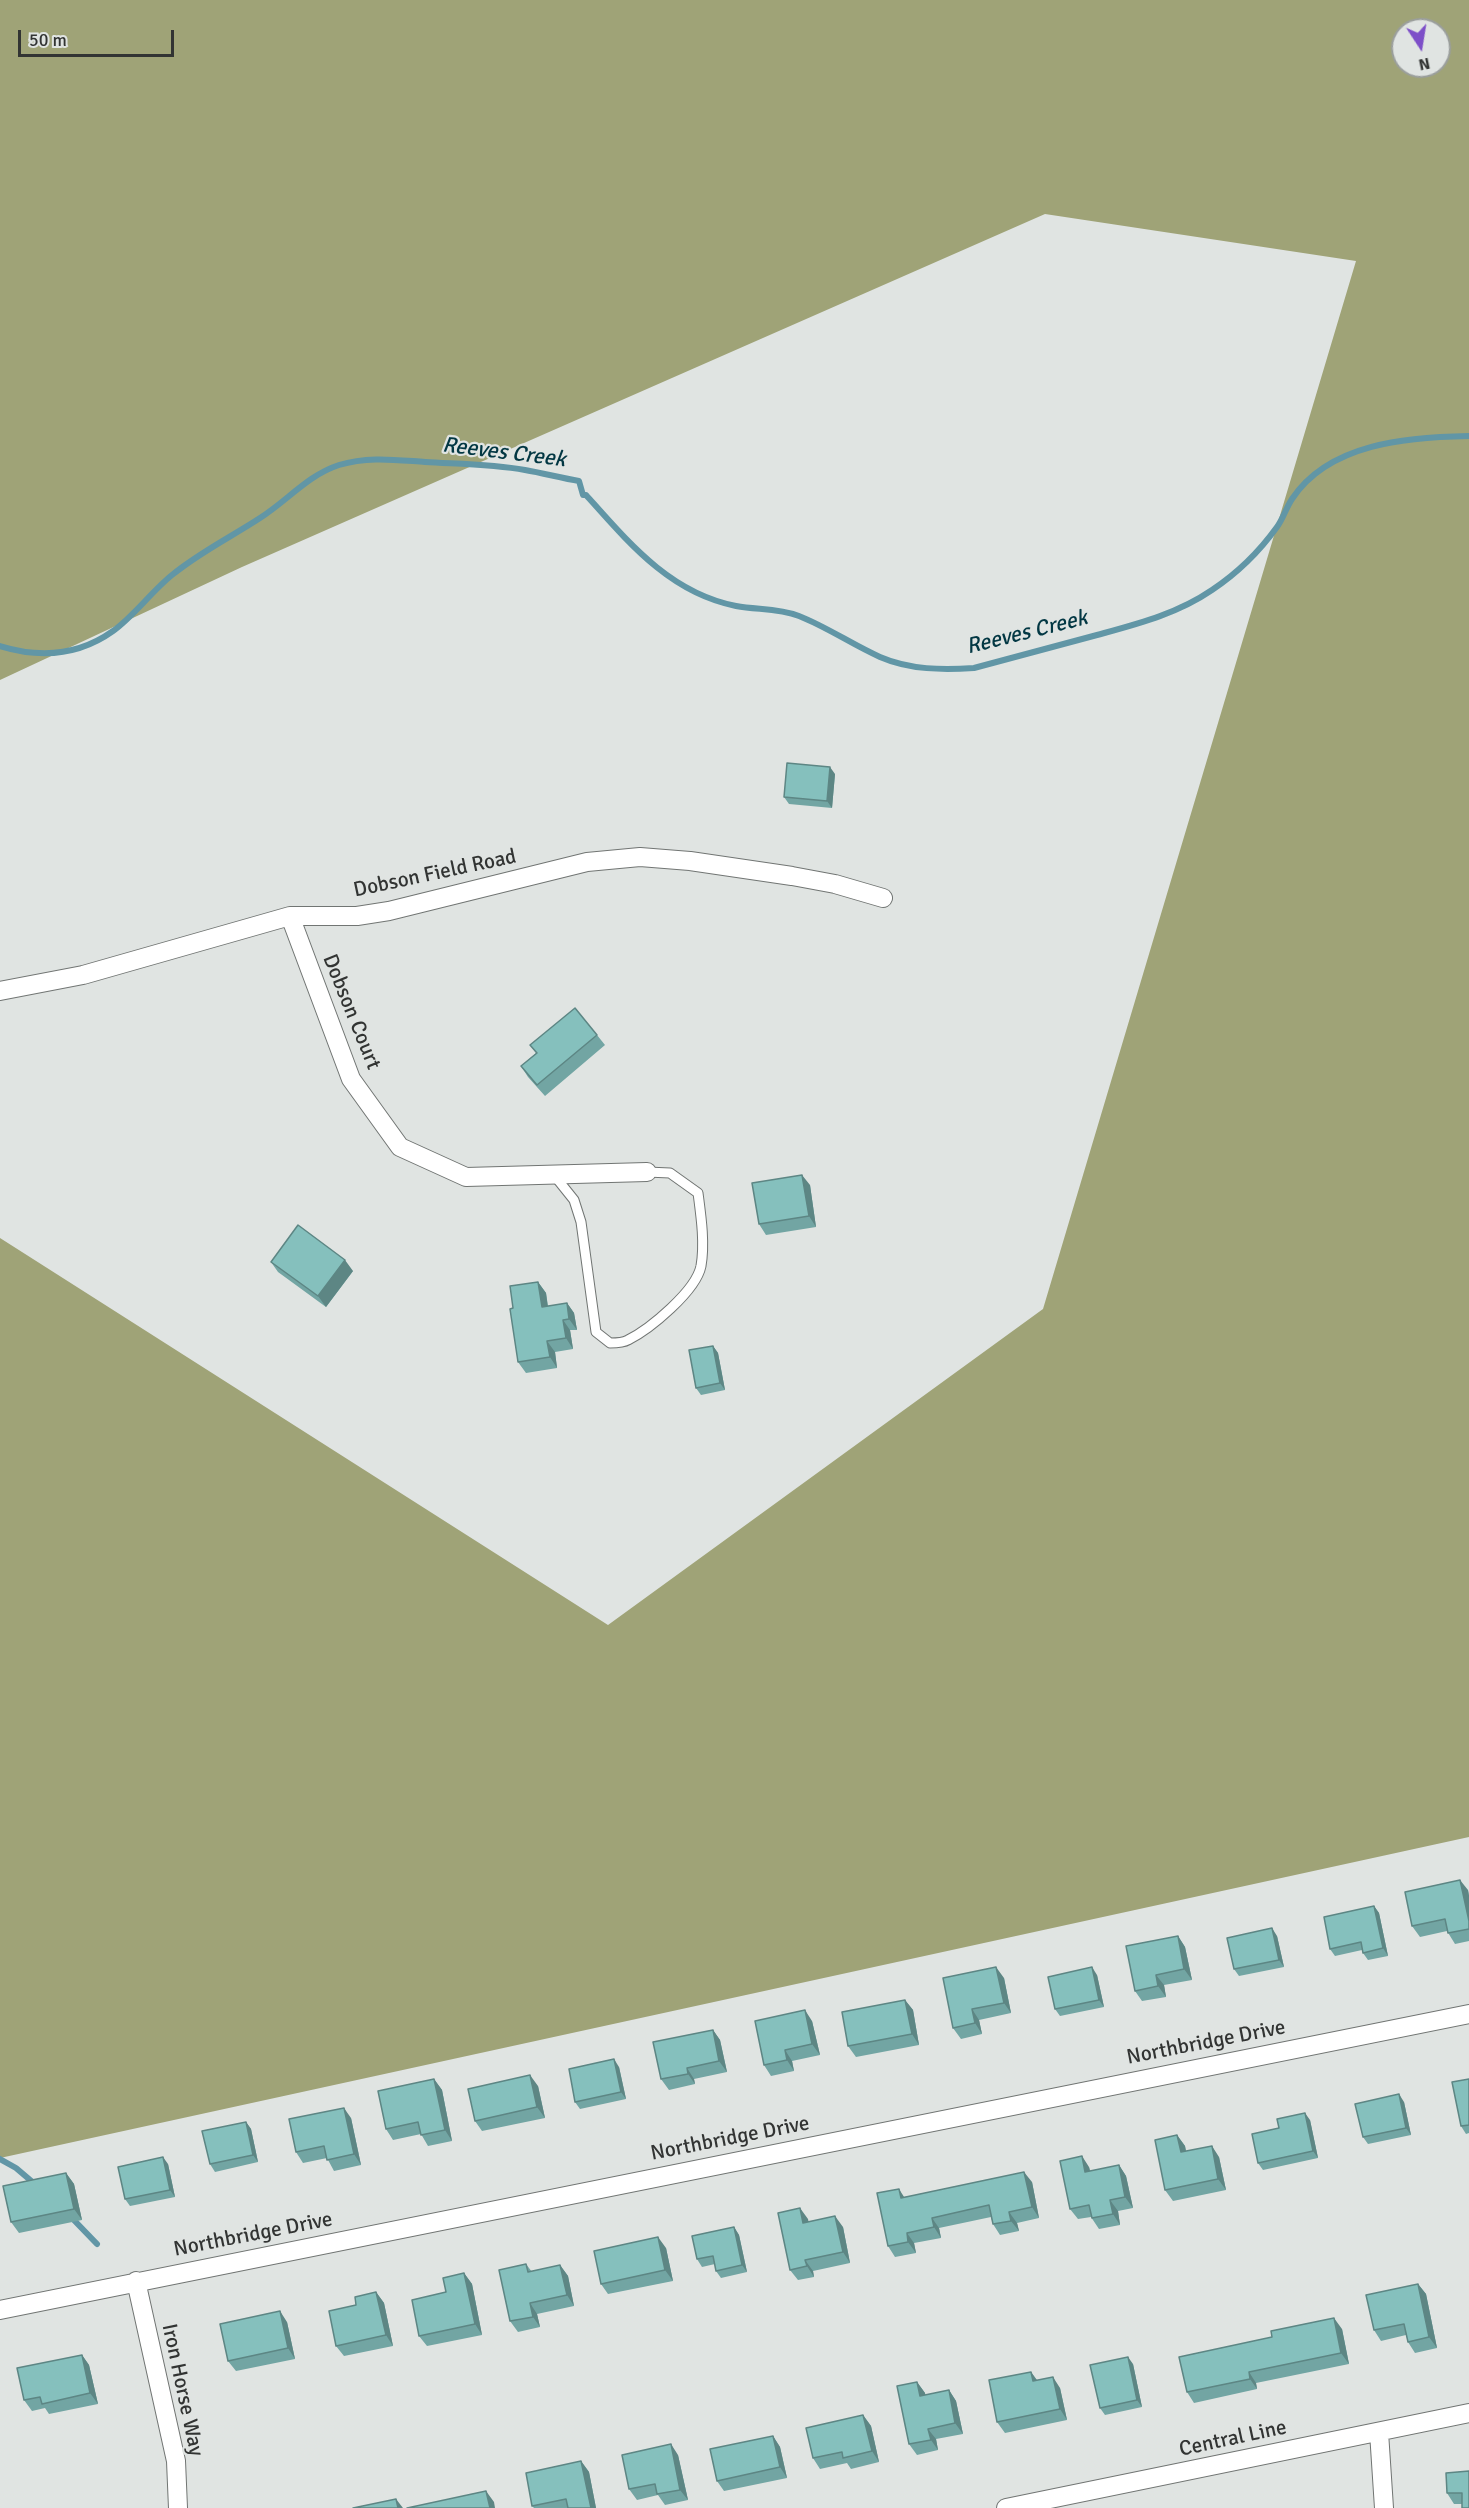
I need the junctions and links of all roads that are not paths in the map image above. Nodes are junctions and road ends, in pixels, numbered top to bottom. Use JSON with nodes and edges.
{"nodes":[{"id":1,"x":883,"y":898,"type":"dead end"},
{"id":2,"x":290,"y":916,"type":"junction"},
{"id":3,"x":0,"y":991,"type":"edge"},
{"id":4,"x":647,"y":1172,"type":"joint"},
{"id":5,"x":554,"y":1175,"type":"junction"},
{"id":6,"x":1469,"y":2014,"type":"edge"},
{"id":7,"x":136,"y":2281,"type":"junction"},
{"id":8,"x":0,"y":2310,"type":"edge"},
{"id":9,"x":1469,"y":2413,"type":"edge"},
{"id":10,"x":1378,"y":2432,"type":"junction"},
{"id":11,"x":178,"y":2508,"type":"edge"},
{"id":12,"x":1006,"y":2508,"type":"edge"},
{"id":13,"x":1384,"y":2508,"type":"edge"}],
"edges":[{"from":1,"to":2,"type":"street","name":"Dobson Field Road"},
{"from":2,"to":3,"type":"street","name":"Dobson Field Road"},
{"from":2,"to":5,"type":"street","name":"Dobson Court"},
{"from":4,"to":5,"type":"street","name":"Dobson Court"},
{"from":4,"to":5,"type":"lane"},
{"from":6,"to":7,"type":"street","name":"Northbridge Drive"},
{"from":7,"to":8,"type":"street","name":"Northbridge Drive"},
{"from":7,"to":11,"type":"street","name":"Iron Horse Way"},
{"from":9,"to":10,"type":"street","name":"Central Line"},
{"from":10,"to":12,"type":"street","name":"Central Line"},
{"from":10,"to":13,"type":"street"}]}
